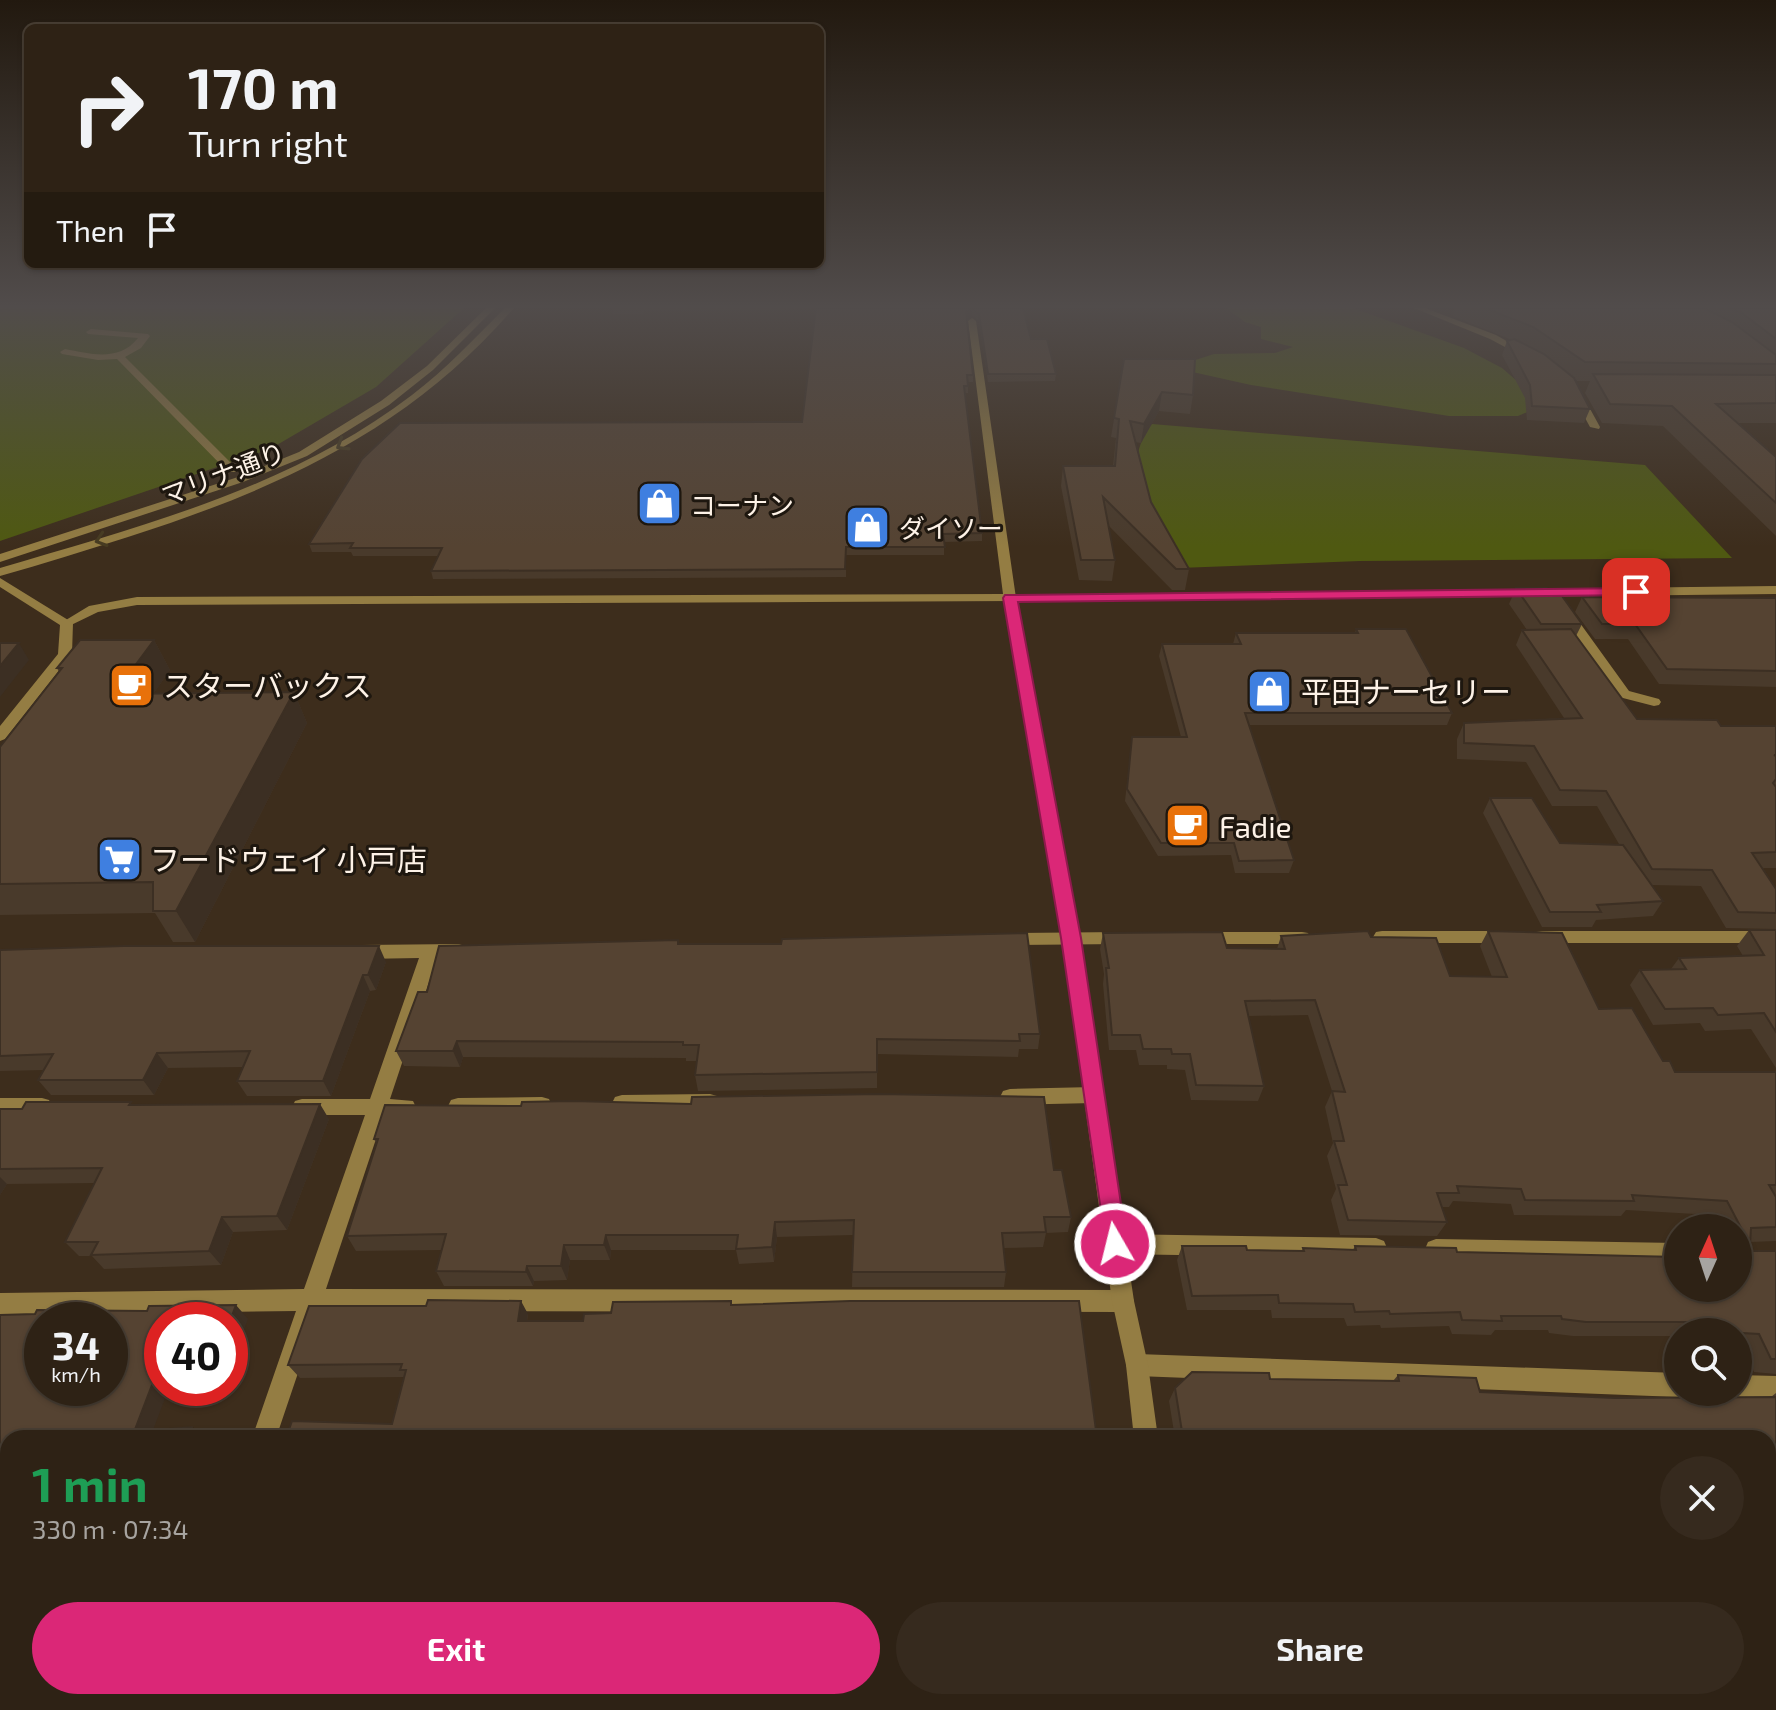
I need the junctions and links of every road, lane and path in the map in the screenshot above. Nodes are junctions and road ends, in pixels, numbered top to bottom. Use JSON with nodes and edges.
{"nodes":[{"id":1,"x":151,"y":388,"type":"edge"},
{"id":2,"x":405,"y":388,"type":"edge"},
{"id":3,"x":426,"y":388,"type":"edge"},
{"id":4,"x":981,"y":388,"type":"edge"},
{"id":5,"x":1574,"y":388,"type":"edge"},
{"id":6,"x":1595,"y":427,"type":"dead end"},
{"id":7,"x":232,"y":470,"type":"dead end"},
{"id":8,"x":0,"y":558,"type":"edge"},
{"id":9,"x":0,"y":572,"type":"edge"},
{"id":10,"x":0,"y":582,"type":"edge"},
{"id":11,"x":1776,"y":590,"type":"edge"},
{"id":12,"x":1552,"y":594,"type":"junction"},
{"id":13,"x":1010,"y":598,"type":"junction"},
{"id":14,"x":67,"y":623,"type":"junction"},
{"id":15,"x":1654,"y":702,"type":"dead end"},
{"id":16,"x":0,"y":736,"type":"edge"},
{"id":17,"x":1369,"y":937,"type":"edge"},
{"id":18,"x":1776,"y":937,"type":"edge"},
{"id":19,"x":1071,"y":938,"type":"junction"},
{"id":20,"x":1134,"y":938,"type":"edge"},
{"id":21,"x":1181,"y":938,"type":"edge"},
{"id":22,"x":1322,"y":938,"type":"edge"},
{"id":23,"x":993,"y":940,"type":"edge"},
{"id":24,"x":477,"y":951,"type":"edge"},
{"id":25,"x":350,"y":952,"type":"edge"},
{"id":26,"x":430,"y":952,"type":"junction"},
{"id":27,"x":1094,"y":1095,"type":"junction"},
{"id":28,"x":982,"y":1097,"type":"edge"},
{"id":29,"x":727,"y":1102,"type":"edge"},
{"id":30,"x":568,"y":1104,"type":"edge"},
{"id":31,"x":600,"y":1104,"type":"edge"},
{"id":32,"x":0,"y":1106,"type":"edge"},
{"id":33,"x":63,"y":1106,"type":"edge"},
{"id":34,"x":282,"y":1107,"type":"edge"},
{"id":35,"x":377,"y":1107,"type":"junction"},
{"id":36,"x":1115,"y":1244,"type":"junction"},
{"id":37,"x":1664,"y":1253,"type":"edge"},
{"id":38,"x":309,"y":1300,"type":"junction"},
{"id":39,"x":1123,"y":1301,"type":"junction"},
{"id":40,"x":0,"y":1304,"type":"edge"},
{"id":41,"x":1137,"y":1365,"type":"junction"},
{"id":42,"x":1664,"y":1384,"type":"edge"},
{"id":43,"x":1752,"y":1387,"type":"edge"},
{"id":44,"x":1776,"y":1388,"type":"edge"},
{"id":45,"x":267,"y":1430,"type":"edge"},
{"id":46,"x":1145,"y":1430,"type":"edge"}],
"edges":[{"from":1,"to":7,"type":"street"},
{"from":2,"to":8,"type":"street","name":"マリナ通り"},
{"from":3,"to":9,"type":"street","name":"マリナ通り","one_way":true},
{"from":4,"to":13,"type":"street"},
{"from":5,"to":6,"type":"street"},
{"from":10,"to":14,"type":"street"},
{"from":11,"to":12,"type":"street"},
{"from":12,"to":13,"type":"street"},
{"from":12,"to":15,"type":"street"},
{"from":13,"to":14,"type":"street"},
{"from":13,"to":19,"type":"street"},
{"from":14,"to":16,"type":"street"},
{"from":17,"to":18,"type":"street"},
{"from":19,"to":20,"type":"street"},
{"from":19,"to":23,"type":"street"},
{"from":19,"to":27,"type":"street"},
{"from":21,"to":22,"type":"street"},
{"from":24,"to":26,"type":"street"},
{"from":25,"to":26,"type":"street"},
{"from":26,"to":35,"type":"street"},
{"from":27,"to":28,"type":"street"},
{"from":27,"to":36,"type":"street"},
{"from":29,"to":31,"type":"street"},
{"from":30,"to":35,"type":"street"},
{"from":32,"to":33,"type":"street"},
{"from":34,"to":35,"type":"street"},
{"from":35,"to":38,"type":"street"},
{"from":36,"to":37,"type":"street"},
{"from":36,"to":39,"type":"street"},
{"from":38,"to":39,"type":"street"},
{"from":38,"to":40,"type":"street"},
{"from":38,"to":45,"type":"street"},
{"from":39,"to":41,"type":"street"},
{"from":41,"to":42,"type":"street"},
{"from":41,"to":46,"type":"street"},
{"from":43,"to":44,"type":"street"}]}
